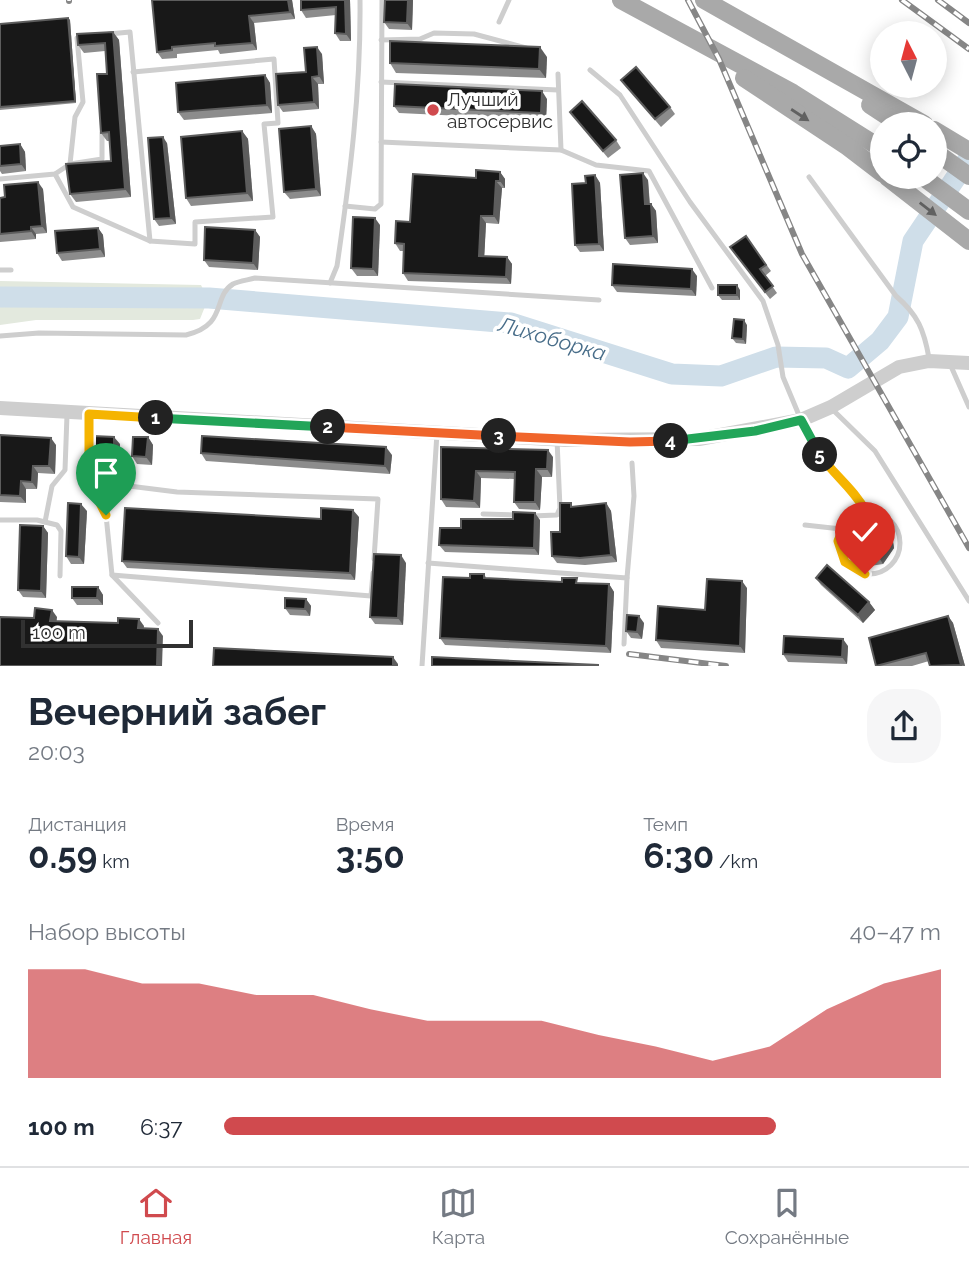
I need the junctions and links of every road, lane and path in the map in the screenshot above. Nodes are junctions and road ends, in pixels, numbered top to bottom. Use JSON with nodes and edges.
{"nodes":[{"id":1,"x":360,"y":0,"type":"edge"},
{"id":2,"x":382,"y":0,"type":"edge"},
{"id":3,"x":509,"y":0,"type":"edge"},
{"id":4,"x":621,"y":0,"type":"edge"},
{"id":5,"x":710,"y":3,"type":"edge"},
{"id":6,"x":499,"y":22,"type":"dead end"},
{"id":7,"x":104,"y":35,"type":"edge"},
{"id":8,"x":90,"y":37,"type":"edge"},
{"id":9,"x":382,"y":40,"type":"junction"},
{"id":10,"x":534,"y":50,"type":"edge"},
{"id":11,"x":590,"y":70,"type":"dead end"},
{"id":12,"x":133,"y":72,"type":"junction"},
{"id":13,"x":558,"y":74,"type":"dead end"},
{"id":14,"x":381,"y":82,"type":"junction"},
{"id":15,"x":558,"y":90,"type":"junction"},
{"id":16,"x":887,"y":112,"type":"edge"},
{"id":17,"x":102,"y":133,"type":"edge"},
{"id":18,"x":947,"y":138,"type":"edge"},
{"id":19,"x":852,"y":139,"type":"junction"},
{"id":20,"x":381,"y":142,"type":"junction"},
{"id":21,"x":870,"y":145,"type":"edge"},
{"id":22,"x":561,"y":150,"type":"junction"},
{"id":23,"x":969,"y":151,"type":"edge"},
{"id":24,"x":870,"y":159,"type":"edge"},
{"id":25,"x":947,"y":160,"type":"edge"},
{"id":26,"x":70,"y":164,"type":"junction"},
{"id":27,"x":55,"y":174,"type":"junction"},
{"id":28,"x":969,"y":176,"type":"edge"},
{"id":29,"x":809,"y":177,"type":"dead end"},
{"id":30,"x":0,"y":179,"type":"edge"},
{"id":31,"x":902,"y":189,"type":"edge"},
{"id":32,"x":939,"y":189,"type":"edge"},
{"id":33,"x":345,"y":206,"type":"junction"},
{"id":34,"x":969,"y":211,"type":"edge"},
{"id":35,"x":150,"y":241,"type":"junction"},
{"id":36,"x":969,"y":242,"type":"edge"},
{"id":37,"x":0,"y":270,"type":"edge"},
{"id":38,"x":11,"y":270,"type":"dead end"},
{"id":39,"x":330,"y":283,"type":"junction"},
{"id":40,"x":712,"y":288,"type":"dead end"},
{"id":41,"x":599,"y":300,"type":"dead end"},
{"id":42,"x":0,"y":336,"type":"edge"},
{"id":43,"x":929,"y":360,"type":"junction"},
{"id":44,"x":949,"y":361,"type":"junction"},
{"id":45,"x":969,"y":363,"type":"edge"},
{"id":46,"x":966,"y":398,"type":"edge"},
{"id":47,"x":831,"y":407,"type":"junction"},
{"id":48,"x":969,"y":407,"type":"edge"},
{"id":49,"x":0,"y":408,"type":"edge"},
{"id":50,"x":67,"y":412,"type":"junction"},
{"id":51,"x":89,"y":414,"type":"junction"},
{"id":52,"x":801,"y":420,"type":"junction"},
{"id":53,"x":437,"y":433,"type":"junction"},
{"id":54,"x":557,"y":440,"type":"junction"},
{"id":55,"x":632,"y":463,"type":"dead end"},
{"id":56,"x":89,"y":481,"type":"junction"},
{"id":57,"x":866,"y":512,"type":"junction"},
{"id":58,"x":483,"y":514,"type":"dead end"},
{"id":59,"x":0,"y":520,"type":"edge"},
{"id":60,"x":45,"y":522,"type":"junction"},
{"id":61,"x":806,"y":525,"type":"dead end"},
{"id":62,"x":841,"y":529,"type":"junction"},
{"id":63,"x":428,"y":563,"type":"junction"},
{"id":64,"x":112,"y":575,"type":"junction"},
{"id":65,"x":60,"y":576,"type":"dead end"},
{"id":66,"x":627,"y":578,"type":"junction"},
{"id":67,"x":969,"y":601,"type":"edge"},
{"id":68,"x":158,"y":623,"type":"dead end"},
{"id":69,"x":624,"y":645,"type":"dead end"},
{"id":70,"x":422,"y":666,"type":"edge"}],
"edges":[{"from":1,"to":33,"type":"lane"},
{"from":2,"to":9,"type":"lane"},
{"from":3,"to":6,"type":"lane"},
{"from":4,"to":19,"type":"main road","one_way":true},
{"from":5,"to":16,"type":"main road"},
{"from":7,"to":12,"type":"lane"},
{"from":8,"to":26,"type":"lane"},
{"from":9,"to":10,"type":"lane"},
{"from":9,"to":14,"type":"lane"},
{"from":11,"to":52,"type":"lane"},
{"from":12,"to":35,"type":"lane"},
{"from":12,"to":35,"type":"lane"},
{"from":13,"to":15,"type":"lane"},
{"from":14,"to":15,"type":"lane"},
{"from":14,"to":20,"type":"lane"},
{"from":15,"to":22,"type":"lane"},
{"from":17,"to":26,"type":"lane"},
{"from":18,"to":23,"type":"main road"},
{"from":19,"to":21,"type":"main road"},
{"from":19,"to":24,"type":"main road"},
{"from":20,"to":22,"type":"lane"},
{"from":20,"to":33,"type":"lane"},
{"from":22,"to":40,"type":"lane"},
{"from":25,"to":28,"type":"main road"},
{"from":26,"to":27,"type":"lane"},
{"from":27,"to":30,"type":"lane"},
{"from":27,"to":35,"type":"lane"},
{"from":29,"to":43,"type":"lane"},
{"from":31,"to":36,"type":"main road","one_way":true},
{"from":32,"to":34,"type":"main road"},
{"from":33,"to":39,"type":"lane"},
{"from":37,"to":38,"type":"lane"},
{"from":39,"to":41,"type":"lane"},
{"from":39,"to":42,"type":"lane"},
{"from":43,"to":44,"type":"street"},
{"from":43,"to":47,"type":"street"},
{"from":44,"to":45,"type":"street"},
{"from":44,"to":46,"type":"lane"},
{"from":46,"to":48,"type":"lane"},
{"from":47,"to":52,"type":"street"},
{"from":47,"to":67,"type":"lane"},
{"from":49,"to":50,"type":"street"},
{"from":50,"to":51,"type":"street"},
{"from":50,"to":60,"type":"lane"},
{"from":51,"to":53,"type":"street"},
{"from":51,"to":56,"type":"lane"},
{"from":52,"to":54,"type":"street"},
{"from":52,"to":57,"type":"lane"},
{"from":53,"to":54,"type":"street"},
{"from":53,"to":63,"type":"lane"},
{"from":54,"to":58,"type":"lane"},
{"from":55,"to":66,"type":"lane"},
{"from":56,"to":64,"type":"lane"},
{"from":56,"to":64,"type":"lane"},
{"from":57,"to":62,"type":"lane"},
{"from":57,"to":62,"type":"lane"},
{"from":59,"to":60,"type":"lane"},
{"from":60,"to":65,"type":"lane"},
{"from":61,"to":62,"type":"lane"},
{"from":63,"to":66,"type":"lane"},
{"from":63,"to":70,"type":"lane"},
{"from":64,"to":68,"type":"lane"},
{"from":66,"to":69,"type":"lane"}]}
